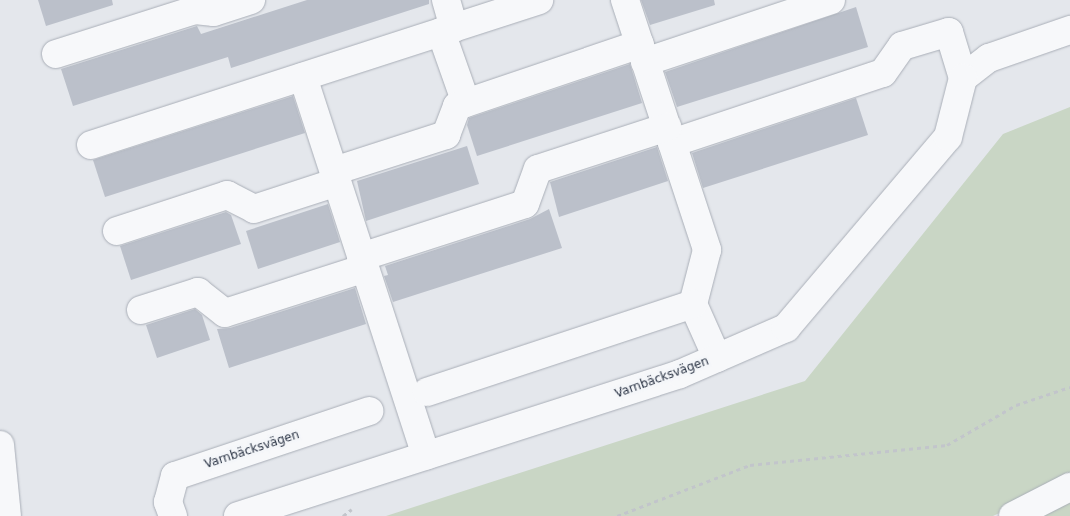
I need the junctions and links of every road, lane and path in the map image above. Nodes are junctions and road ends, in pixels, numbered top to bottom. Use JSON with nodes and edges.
{"nodes":[{"id":1,"x":251,"y":0,"type":"edge"},
{"id":2,"x":446,"y":0,"type":"edge"},
{"id":3,"x":540,"y":0,"type":"edge"},
{"id":4,"x":625,"y":0,"type":"edge"},
{"id":5,"x":831,"y":0,"type":"edge"},
{"id":6,"x":448,"y":30,"type":"junction"},
{"id":7,"x":1070,"y":30,"type":"edge"},
{"id":8,"x":643,"y":53,"type":"junction"},
{"id":9,"x":56,"y":54,"type":"dead end"},
{"id":10,"x":303,"y":77,"type":"junction"},
{"id":11,"x":964,"y":78,"type":"junction"},
{"id":12,"x":466,"y":103,"type":"junction"},
{"id":13,"x":669,"y":135,"type":"junction"},
{"id":14,"x":90,"y":145,"type":"dead end"},
{"id":15,"x":336,"y":177,"type":"junction"},
{"id":16,"x":117,"y":232,"type":"dead end"},
{"id":17,"x":363,"y":262,"type":"junction"},
{"id":18,"x":693,"y":304,"type":"junction"},
{"id":19,"x":141,"y":310,"type":"dead end"},
{"id":20,"x":717,"y":358,"type":"junction"},
{"id":21,"x":1070,"y":387,"type":"edge"},
{"id":22,"x":427,"y":392,"type":"dead end"},
{"id":23,"x":369,"y":411,"type":"dead end"},
{"id":24,"x":0,"y":445,"type":"edge"},
{"id":25,"x":426,"y":456,"type":"junction"},
{"id":26,"x":1070,"y":487,"type":"edge"},
{"id":27,"x":7,"y":516,"type":"edge"},
{"id":28,"x":173,"y":516,"type":"edge"},
{"id":29,"x":238,"y":516,"type":"edge"},
{"id":30,"x":617,"y":516,"type":"edge"},
{"id":31,"x":1013,"y":516,"type":"edge"}],
"edges":[{"from":1,"to":9,"type":"street"},
{"from":2,"to":6,"type":"street"},
{"from":3,"to":6,"type":"street"},
{"from":4,"to":8,"type":"street"},
{"from":5,"to":8,"type":"street"},
{"from":6,"to":10,"type":"street"},
{"from":6,"to":12,"type":"street"},
{"from":7,"to":11,"type":"street"},
{"from":8,"to":12,"type":"street"},
{"from":8,"to":13,"type":"street"},
{"from":10,"to":14,"type":"street"},
{"from":10,"to":15,"type":"street"},
{"from":11,"to":13,"type":"street"},
{"from":11,"to":20,"type":"street","name":"Varnbäcksvägen"},
{"from":12,"to":15,"type":"street"},
{"from":13,"to":17,"type":"street"},
{"from":13,"to":18,"type":"street"},
{"from":15,"to":16,"type":"street"},
{"from":15,"to":17,"type":"street"},
{"from":17,"to":19,"type":"street"},
{"from":17,"to":25,"type":"street"},
{"from":18,"to":20,"type":"street"},
{"from":18,"to":22,"type":"street"},
{"from":20,"to":25,"type":"street","name":"Varnbäcksvägen"},
{"from":21,"to":30,"type":"path"},
{"from":23,"to":28,"type":"street","name":"Varnbäcksvägen"},
{"from":24,"to":27,"type":"street"},
{"from":25,"to":29,"type":"street","name":"Varnbäcksvägen"},
{"from":26,"to":31,"type":"street"}]}
